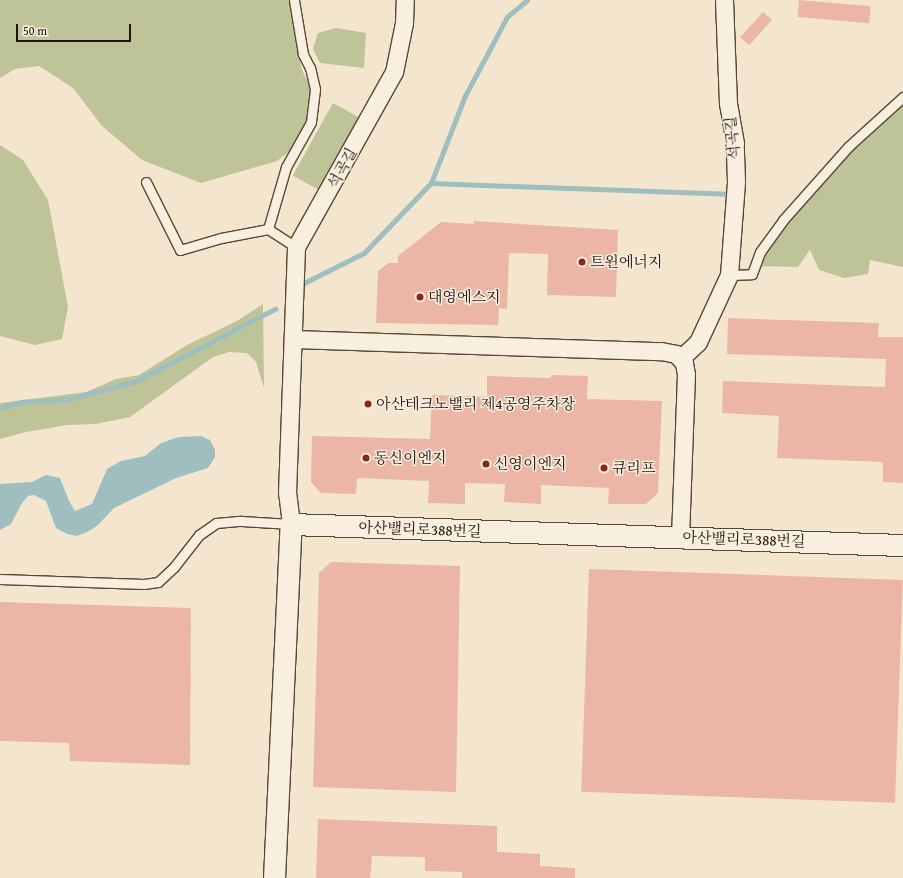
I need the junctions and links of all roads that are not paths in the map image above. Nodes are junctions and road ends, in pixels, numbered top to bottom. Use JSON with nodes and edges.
{"nodes":[{"id":1,"x":294,"y":0,"type":"edge"},
{"id":2,"x":405,"y":0,"type":"edge"},
{"id":3,"x":724,"y":0,"type":"edge"},
{"id":4,"x":903,"y":97,"type":"edge"},
{"id":5,"x":146,"y":182,"type":"dead end"},
{"id":6,"x":268,"y":229,"type":"junction"},
{"id":7,"x":296,"y":247,"type":"junction"},
{"id":8,"x":729,"y":275,"type":"junction"},
{"id":9,"x":293,"y":339,"type":"junction"},
{"id":10,"x":681,"y":358,"type":"junction"},
{"id":11,"x":291,"y":524,"type":"junction"},
{"id":12,"x":680,"y":537,"type":"junction"},
{"id":13,"x":903,"y":545,"type":"edge"},
{"id":14,"x":0,"y":579,"type":"edge"},
{"id":15,"x":274,"y":878,"type":"edge"}],
"edges":[{"from":1,"to":6,"type":"lane"},
{"from":2,"to":7,"type":"street","name":"석곡길"},
{"from":3,"to":8,"type":"street","name":"석곡길"},
{"from":4,"to":8,"type":"lane"},
{"from":5,"to":6,"type":"lane"},
{"from":6,"to":7,"type":"lane"},
{"from":7,"to":9,"type":"street","name":"석곡길"},
{"from":8,"to":10,"type":"street","name":"석곡길"},
{"from":9,"to":10,"type":"street"},
{"from":9,"to":11,"type":"street","name":"석곡길"},
{"from":10,"to":12,"type":"street"},
{"from":11,"to":12,"type":"street","name":"아산밸리로388번길"},
{"from":11,"to":14,"type":"lane"},
{"from":11,"to":15,"type":"street"},
{"from":12,"to":13,"type":"street","name":"아산밸리로388번길"}]}
